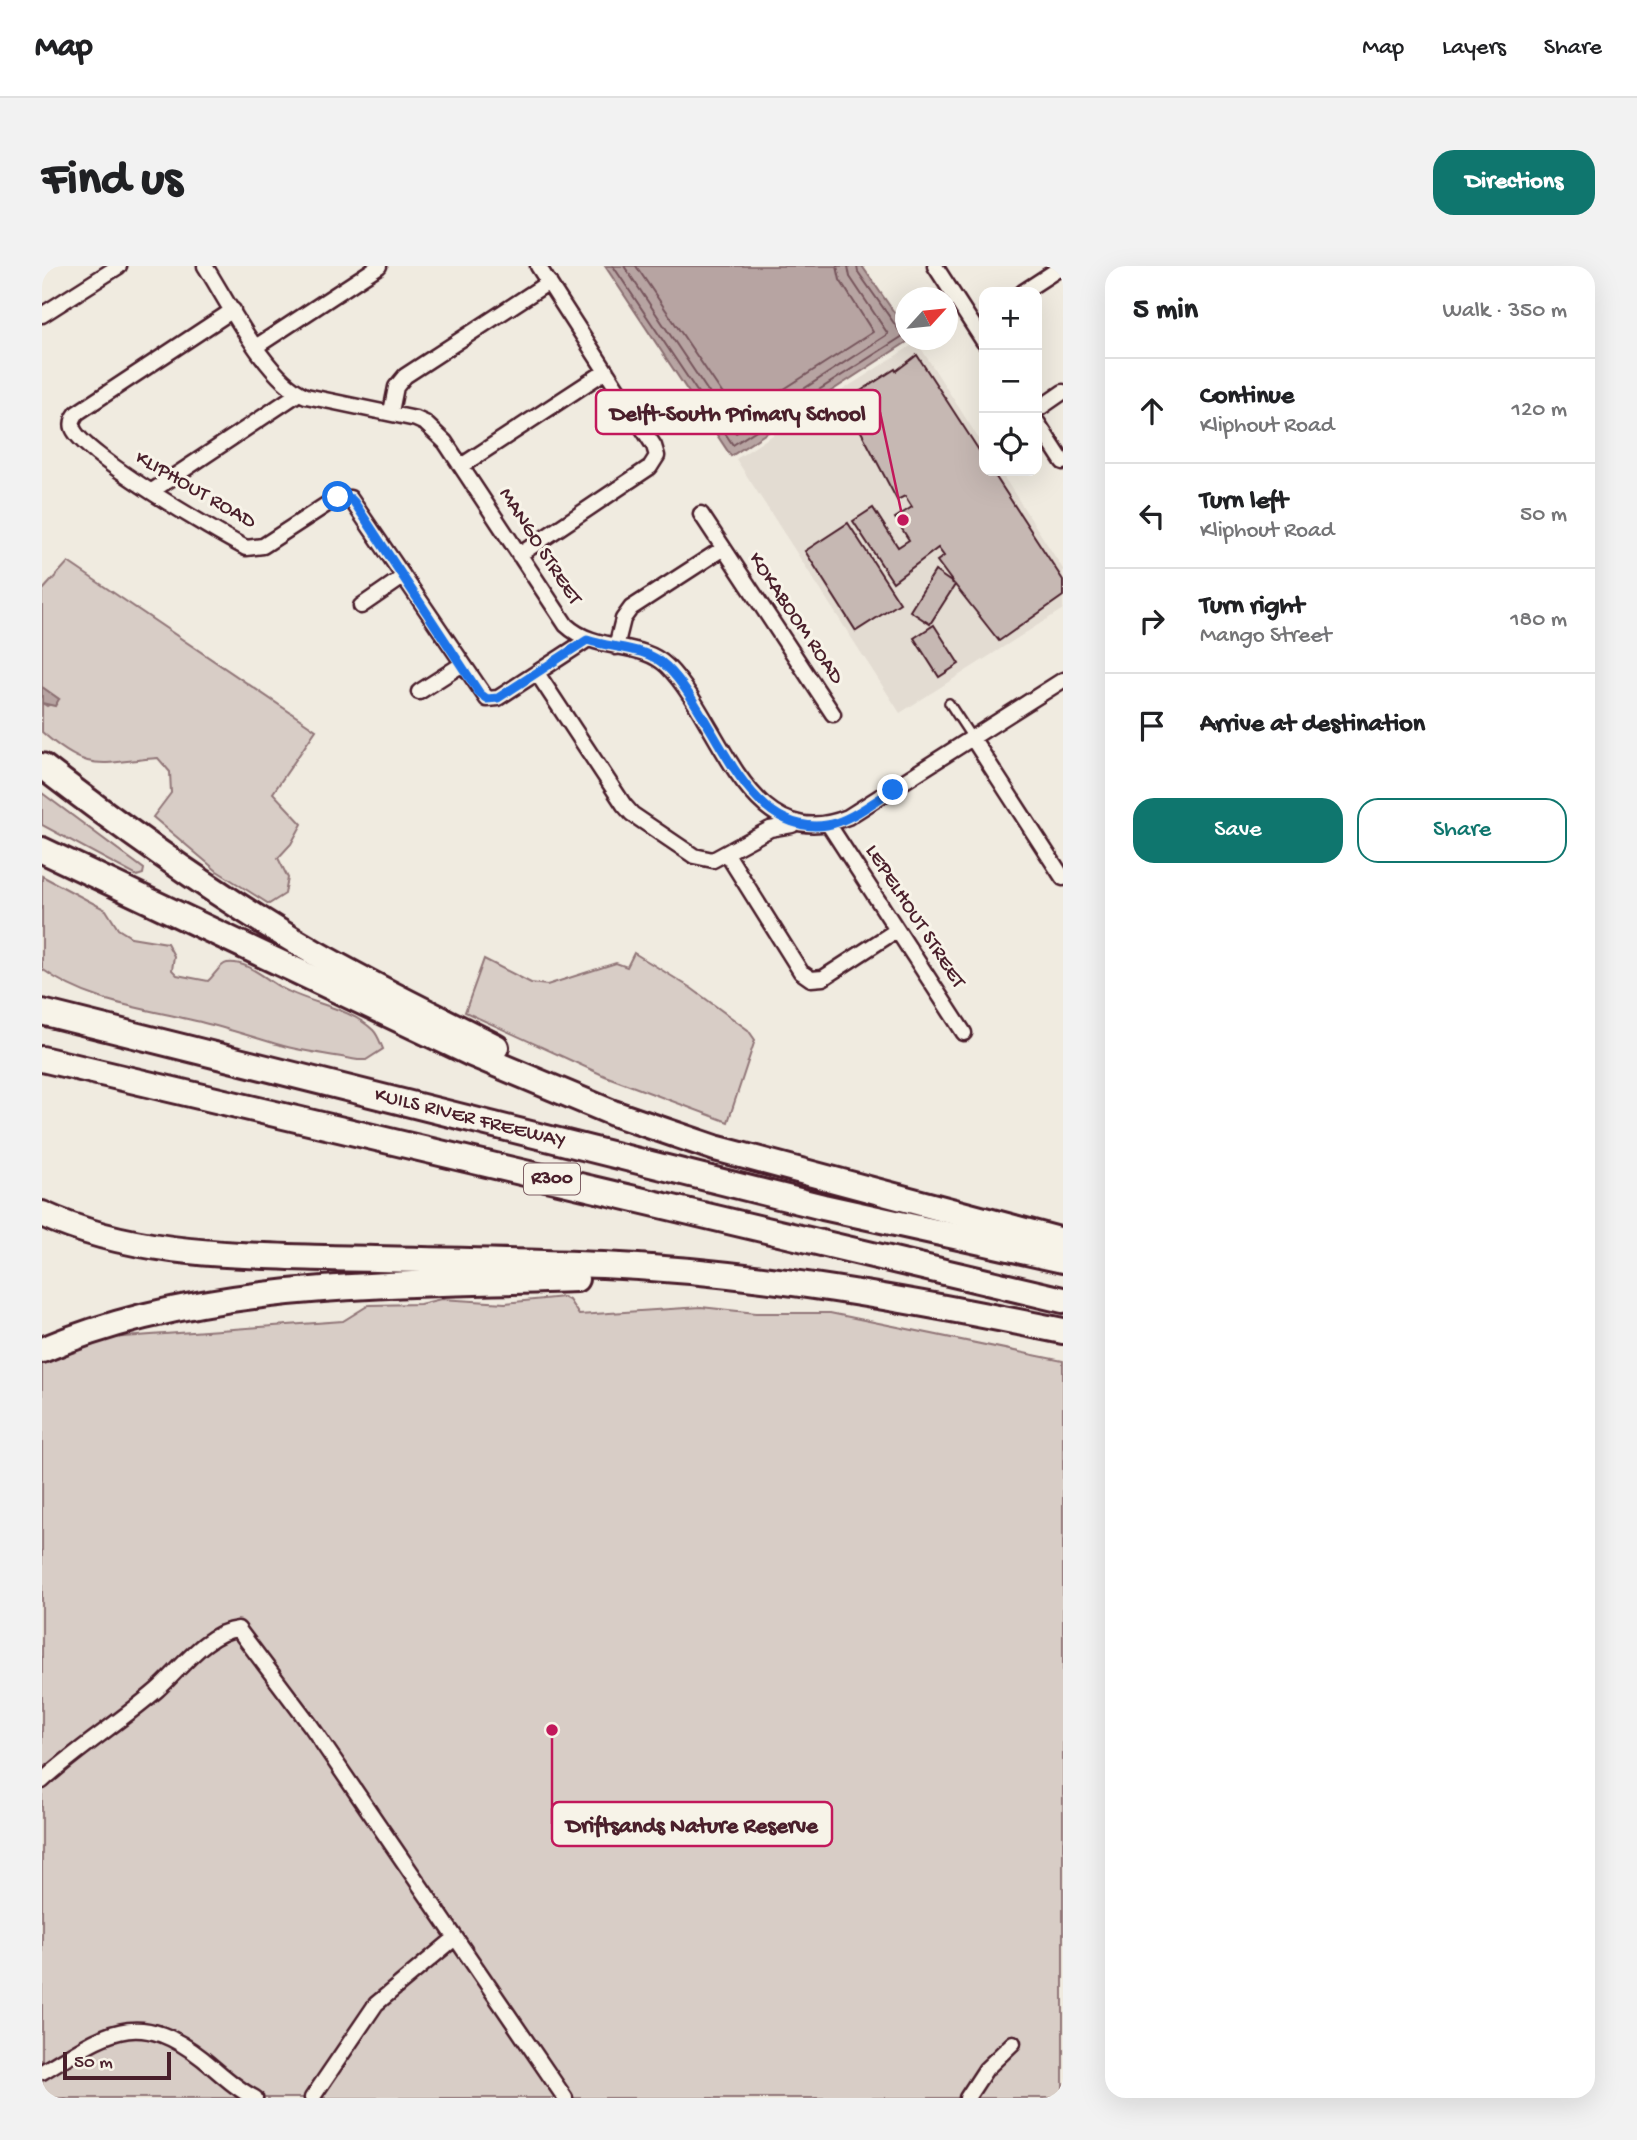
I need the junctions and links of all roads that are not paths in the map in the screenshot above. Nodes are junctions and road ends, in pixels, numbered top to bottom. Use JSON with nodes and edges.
{"nodes":[{"id":1,"x":119,"y":266,"type":"edge"},
{"id":2,"x":205,"y":266,"type":"edge"},
{"id":3,"x":379,"y":266,"type":"edge"},
{"id":4,"x":538,"y":266,"type":"edge"},
{"id":5,"x":935,"y":266,"type":"edge"},
{"id":6,"x":1063,"y":266,"type":"edge"},
{"id":7,"x":549,"y":282,"type":"junction"},
{"id":8,"x":1031,"y":287,"type":"edge"},
{"id":9,"x":233,"y":310,"type":"junction"},
{"id":10,"x":42,"y":315,"type":"edge"},
{"id":11,"x":979,"y":321,"type":"edge"},
{"id":12,"x":257,"y":346,"type":"junction"},
{"id":13,"x":606,"y":371,"type":"junction"},
{"id":14,"x":299,"y":393,"type":"junction"},
{"id":15,"x":1063,"y":393,"type":"edge"},
{"id":16,"x":1042,"y":407,"type":"edge"},
{"id":17,"x":391,"y":412,"type":"junction"},
{"id":18,"x":1042,"y":430,"type":"edge"},
{"id":19,"x":1063,"y":462,"type":"edge"},
{"id":20,"x":461,"y":467,"type":"junction"},
{"id":21,"x":152,"y":491,"type":"junction"},
{"id":22,"x":701,"y":514,"type":"dead end"},
{"id":23,"x":722,"y":549,"type":"junction"},
{"id":24,"x":519,"y":555,"type":"junction"},
{"id":25,"x":403,"y":577,"type":"junction"},
{"id":26,"x":361,"y":606,"type":"dead end"},
{"id":27,"x":587,"y":640,"type":"junction"},
{"id":28,"x":617,"y":647,"type":"junction"},
{"id":29,"x":461,"y":665,"type":"junction"},
{"id":30,"x":537,"y":673,"type":"junction"},
{"id":31,"x":1063,"y":680,"type":"edge"},
{"id":32,"x":419,"y":692,"type":"dead end"},
{"id":33,"x":949,"y":703,"type":"dead end"},
{"id":34,"x":833,"y":714,"type":"dead end"},
{"id":35,"x":973,"y":739,"type":"junction"},
{"id":36,"x":42,"y":766,"type":"edge"},
{"id":37,"x":801,"y":824,"type":"junction"},
{"id":38,"x":829,"y":825,"type":"junction"},
{"id":39,"x":42,"y":850,"type":"edge"},
{"id":40,"x":727,"y":854,"type":"junction"},
{"id":41,"x":1063,"y":878,"type":"edge"},
{"id":42,"x":897,"y":930,"type":"junction"},
{"id":43,"x":42,"y":1012,"type":"edge"},
{"id":44,"x":964,"y":1033,"type":"dead end"},
{"id":45,"x":42,"y":1059,"type":"edge"},
{"id":46,"x":788,"y":1166,"type":"junction"},
{"id":47,"x":42,"y":1214,"type":"edge"},
{"id":48,"x":1063,"y":1241,"type":"edge"},
{"id":49,"x":1063,"y":1260,"type":"edge"},
{"id":50,"x":692,"y":1273,"type":"junction"},
{"id":51,"x":1063,"y":1300,"type":"edge"},
{"id":52,"x":1063,"y":1331,"type":"edge"},
{"id":53,"x":42,"y":1350,"type":"edge"},
{"id":54,"x":42,"y":1781,"type":"edge"},
{"id":55,"x":455,"y":1937,"type":"junction"},
{"id":56,"x":1013,"y":2043,"type":"dead end"},
{"id":57,"x":42,"y":2073,"type":"edge"},
{"id":58,"x":255,"y":2098,"type":"edge"},
{"id":59,"x":312,"y":2098,"type":"edge"},
{"id":60,"x":565,"y":2098,"type":"edge"},
{"id":61,"x":967,"y":2098,"type":"edge"}],
"edges":[{"from":1,"to":10,"type":"street"},
{"from":2,"to":9,"type":"street"},
{"from":3,"to":12,"type":"street"},
{"from":4,"to":7,"type":"street"},
{"from":5,"to":11,"type":"street"},
{"from":6,"to":8,"type":"street"},
{"from":7,"to":13,"type":"street"},
{"from":7,"to":17,"type":"street"},
{"from":9,"to":12,"type":"street"},
{"from":9,"to":21,"type":"street","name":"KLIPHOUT ROAD"},
{"from":12,"to":14,"type":"street"},
{"from":13,"to":20,"type":"street"},
{"from":13,"to":24,"type":"street"},
{"from":14,"to":17,"type":"street","name":"MANGO STREET"},
{"from":14,"to":21,"type":"street"},
{"from":15,"to":16,"type":"street"},
{"from":17,"to":20,"type":"street","name":"MANGO STREET"},
{"from":18,"to":19,"type":"street"},
{"from":20,"to":24,"type":"street","name":"MANGO STREET"},
{"from":21,"to":25,"type":"street","name":"KLIPHOUT ROAD"},
{"from":22,"to":23,"type":"street","name":"KOKABOOM ROAD"},
{"from":23,"to":28,"type":"street","name":"KOKABOOM ROAD"},
{"from":23,"to":34,"type":"street","name":"KOKABOOM ROAD"},
{"from":24,"to":27,"type":"street","name":"MANGO STREET"},
{"from":25,"to":26,"type":"street"},
{"from":25,"to":29,"type":"street","name":"KLIPHOUT ROAD"},
{"from":27,"to":28,"type":"street","name":"MANGO STREET"},
{"from":27,"to":30,"type":"street","name":"KLIPHOUT ROAD"},
{"from":28,"to":37,"type":"street","name":"MANGO STREET"},
{"from":29,"to":30,"type":"street","name":"KLIPHOUT ROAD"},
{"from":29,"to":32,"type":"street"},
{"from":30,"to":40,"type":"street"},
{"from":31,"to":35,"type":"street","name":"MANGO STREET"},
{"from":33,"to":35,"type":"lane"},
{"from":35,"to":38,"type":"street","name":"MANGO STREET"},
{"from":35,"to":41,"type":"street"},
{"from":36,"to":46,"type":"highway"},
{"from":37,"to":38,"type":"street","name":"MANGO STREET"},
{"from":37,"to":40,"type":"street"},
{"from":38,"to":42,"type":"street","name":"LEPELHOUT STREET"},
{"from":39,"to":46,"type":"highway"},
{"from":40,"to":42,"type":"street"},
{"from":42,"to":44,"type":"street","name":"LEPELHOUT STREET"},
{"from":43,"to":49,"type":"highway","name":"KUILS RIVER FREEWAY","number":"R300"},
{"from":45,"to":51,"type":"highway","name":"KUILS RIVER FREEWAY","number":"R300"},
{"from":46,"to":48,"type":"highway"},
{"from":47,"to":50,"type":"highway"},
{"from":50,"to":52,"type":"highway"},
{"from":50,"to":53,"type":"highway"},
{"from":54,"to":55,"type":"street"},
{"from":55,"to":59,"type":"street"},
{"from":55,"to":60,"type":"street"},
{"from":56,"to":61,"type":"street"},
{"from":57,"to":58,"type":"street"}]}
